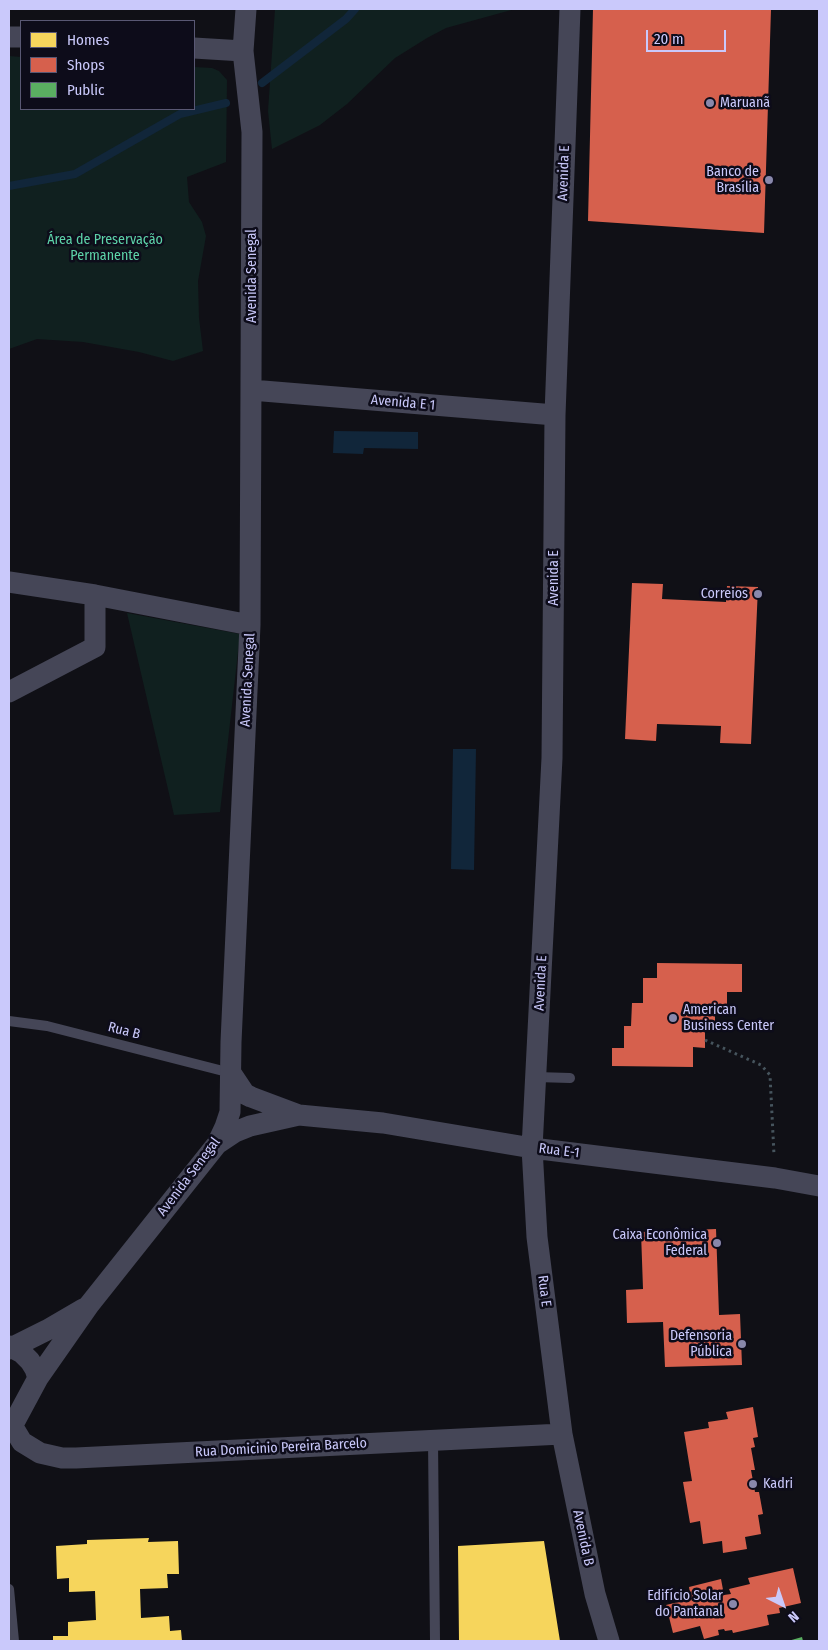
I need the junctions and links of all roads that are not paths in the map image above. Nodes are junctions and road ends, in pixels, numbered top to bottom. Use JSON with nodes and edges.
{"nodes":[{"id":1,"x":246,"y":9,"type":"edge"},
{"id":2,"x":570,"y":9,"type":"edge"},
{"id":3,"x":195,"y":48,"type":"edge"},
{"id":4,"x":243,"y":51,"type":"junction"},
{"id":5,"x":251,"y":390,"type":"junction"},
{"id":6,"x":555,"y":415,"type":"junction"},
{"id":7,"x":9,"y":582,"type":"edge"},
{"id":8,"x":95,"y":595,"type":"junction"},
{"id":9,"x":250,"y":625,"type":"junction"},
{"id":10,"x":9,"y":692,"type":"edge"},
{"id":11,"x":9,"y":1021,"type":"edge"},
{"id":12,"x":231,"y":1073,"type":"junction"},
{"id":13,"x":536,"y":1077,"type":"junction"},
{"id":14,"x":570,"y":1078,"type":"dead end"},
{"id":15,"x":299,"y":1115,"type":"junction"},
{"id":16,"x":217,"y":1144,"type":"junction"},
{"id":17,"x":532,"y":1148,"type":"junction"},
{"id":18,"x":819,"y":1186,"type":"edge"},
{"id":19,"x":89,"y":1305,"type":"junction"},
{"id":20,"x":10,"y":1347,"type":"edge"},
{"id":21,"x":38,"y":1378,"type":"junction"},
{"id":22,"x":11,"y":1429,"type":"edge"},
{"id":23,"x":562,"y":1434,"type":"junction"},
{"id":24,"x":433,"y":1440,"type":"junction"},
{"id":25,"x":9,"y":1589,"type":"edge"},
{"id":26,"x":14,"y":1641,"type":"edge"},
{"id":27,"x":435,"y":1641,"type":"edge"},
{"id":28,"x":609,"y":1641,"type":"edge"}],
"edges":[{"from":1,"to":4,"type":"street","name":"Avenida Senegal"},
{"from":2,"to":6,"type":"street","name":"Avenida E"},
{"from":3,"to":4,"type":"street"},
{"from":4,"to":5,"type":"street","name":"Avenida Senegal"},
{"from":5,"to":6,"type":"street","name":"Avenida E 1"},
{"from":5,"to":9,"type":"street","name":"Avenida Senegal"},
{"from":6,"to":13,"type":"street","name":"Avenida E"},
{"from":7,"to":8,"type":"street"},
{"from":8,"to":9,"type":"street"},
{"from":8,"to":10,"type":"street"},
{"from":9,"to":12,"type":"street","name":"Avenida Senegal"},
{"from":11,"to":12,"type":"lane","name":"Rua B"},
{"from":12,"to":15,"type":"street","name":"Rua E-1"},
{"from":12,"to":16,"type":"street","name":"Avenida Senegal"},
{"from":13,"to":14,"type":"lane"},
{"from":13,"to":17,"type":"street","name":"Avenida E"},
{"from":15,"to":16,"type":"street","name":"Rua E-1"},
{"from":15,"to":17,"type":"street","name":"Rua E-1"},
{"from":16,"to":19,"type":"street","name":"Avenida Senegal"},
{"from":17,"to":18,"type":"street","name":"Rua E-1"},
{"from":17,"to":23,"type":"street","name":"Rua E"},
{"from":19,"to":20,"type":"street","name":"Avenida Senegal"},
{"from":19,"to":21,"type":"street","name":"Avenida Senegal"},
{"from":20,"to":21,"type":"street"},
{"from":21,"to":22,"type":"street","name":"Avenida Senegal"},
{"from":22,"to":24,"type":"street","name":"Rua Domicinio Pereira Barcelo"},
{"from":23,"to":24,"type":"street","name":"Rua Domicinio Pereira Barcelo"},
{"from":23,"to":28,"type":"street","name":"Avenida B"},
{"from":24,"to":27,"type":"lane"},
{"from":25,"to":26,"type":"lane"}]}
